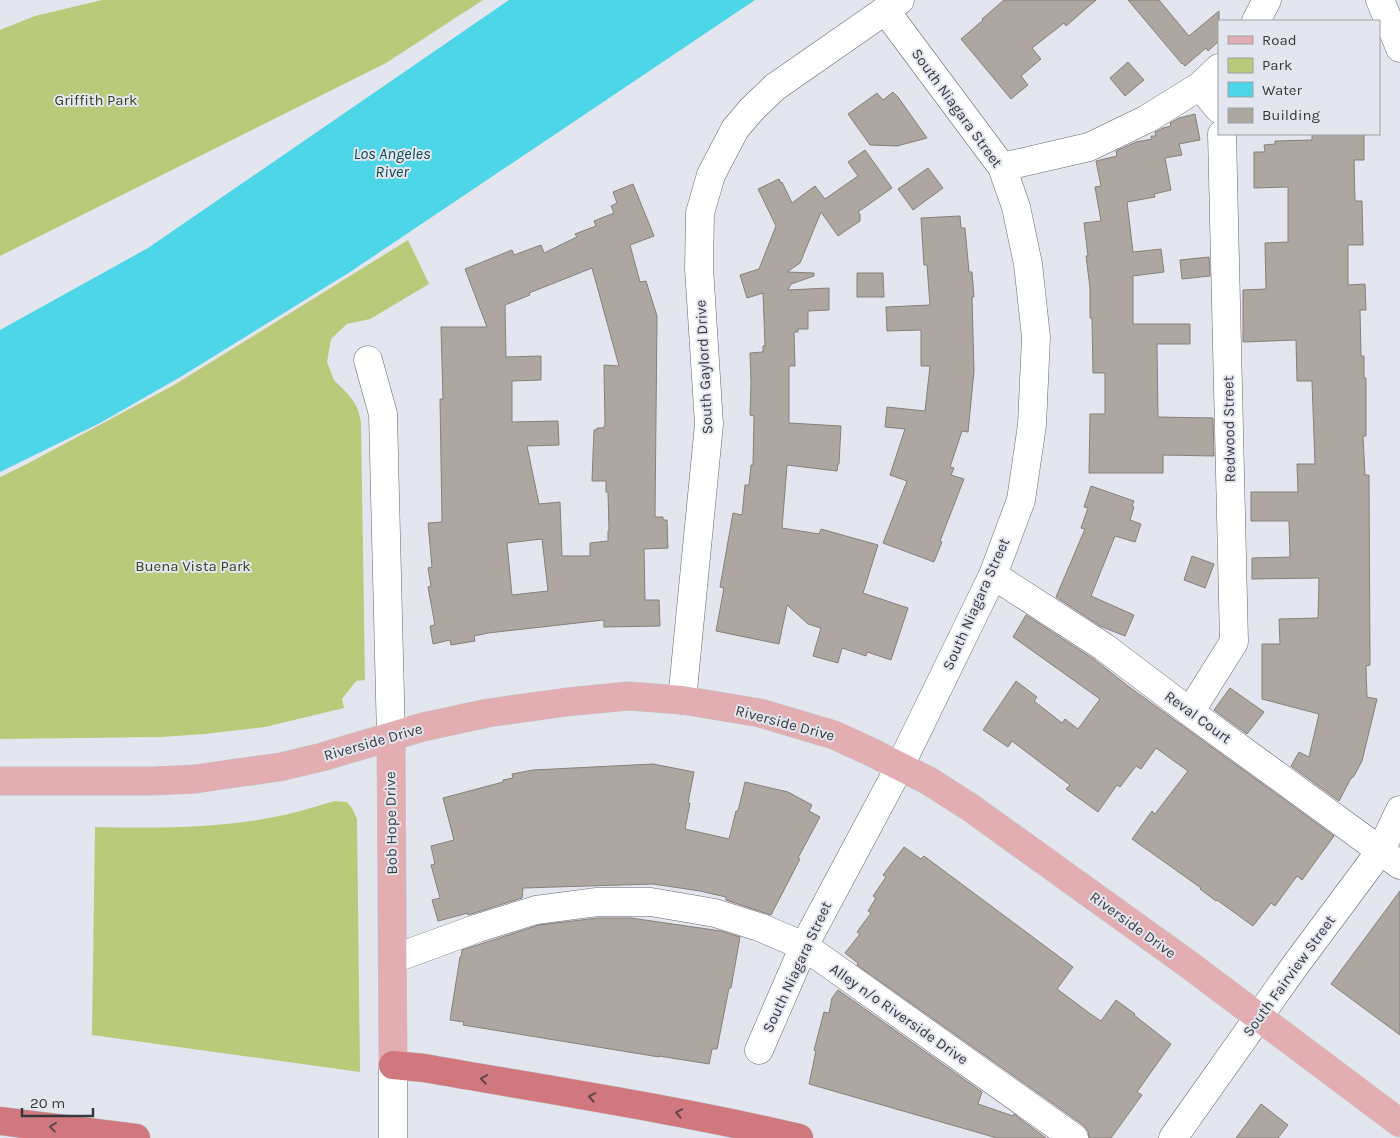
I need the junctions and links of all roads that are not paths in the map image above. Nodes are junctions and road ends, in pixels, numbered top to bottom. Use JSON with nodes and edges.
{"nodes":[{"id":1,"x":1267,"y":0,"type":"edge"},
{"id":2,"x":1380,"y":0,"type":"edge"},
{"id":3,"x":892,"y":5,"type":"edge"},
{"id":4,"x":1257,"y":20,"type":"edge"},
{"id":5,"x":1400,"y":48,"type":"edge"},
{"id":6,"x":1209,"y":77,"type":"edge"},
{"id":7,"x":1218,"y":106,"type":"edge"},
{"id":8,"x":1222,"y":135,"type":"edge"},
{"id":9,"x":1002,"y":168,"type":"junction"},
{"id":10,"x":368,"y":360,"type":"dead end"},
{"id":11,"x":992,"y":575,"type":"junction"},
{"id":12,"x":682,"y":700,"type":"junction"},
{"id":13,"x":1190,"y":712,"type":"junction"},
{"id":14,"x":391,"y":738,"type":"junction"},
{"id":15,"x":900,"y":766,"type":"junction"},
{"id":16,"x":0,"y":781,"type":"edge"},
{"id":17,"x":1400,"y":810,"type":"edge"},
{"id":18,"x":1390,"y":858,"type":"edge"},
{"id":19,"x":804,"y":946,"type":"junction"},
{"id":20,"x":393,"y":960,"type":"junction"},
{"id":21,"x":1259,"y":1017,"type":"junction"},
{"id":22,"x":759,"y":1050,"type":"dead end"},
{"id":23,"x":393,"y":1065,"type":"junction"},
{"id":24,"x":0,"y":1121,"type":"edge"},
{"id":25,"x":1400,"y":1123,"type":"edge"},
{"id":26,"x":136,"y":1138,"type":"edge"},
{"id":27,"x":393,"y":1138,"type":"edge"},
{"id":28,"x":798,"y":1138,"type":"edge"},
{"id":29,"x":1074,"y":1138,"type":"edge"},
{"id":30,"x":1173,"y":1138,"type":"edge"}],
"edges":[{"from":1,"to":4,"type":"street"},
{"from":2,"to":5,"type":"street"},
{"from":3,"to":9,"type":"street","name":"South Niagara Street"},
{"from":3,"to":12,"type":"street","name":"South Gaylord Drive"},
{"from":6,"to":7,"type":"street"},
{"from":6,"to":9,"type":"street"},
{"from":8,"to":13,"type":"street","name":"Redwood Street"},
{"from":9,"to":11,"type":"street","name":"South Niagara Street"},
{"from":10,"to":14,"type":"street","name":"Bob Hope Drive"},
{"from":11,"to":13,"type":"street","name":"Reval Court"},
{"from":11,"to":15,"type":"street","name":"South Niagara Street"},
{"from":12,"to":14,"type":"main road","name":"Riverside Drive"},
{"from":12,"to":15,"type":"main road","name":"Riverside Drive"},
{"from":13,"to":18,"type":"street","name":"Reval Court"},
{"from":14,"to":16,"type":"main road","name":"Riverside Drive"},
{"from":14,"to":20,"type":"main road","name":"Bob Hope Drive"},
{"from":15,"to":19,"type":"street","name":"South Niagara Street"},
{"from":15,"to":21,"type":"main road","name":"Riverside Drive"},
{"from":17,"to":18,"type":"street","name":"South Fairview Street"},
{"from":18,"to":21,"type":"street","name":"South Fairview Street"},
{"from":19,"to":20,"type":"street","name":"Alley n/o Riverside Drive"},
{"from":19,"to":22,"type":"street","name":"South Niagara Street"},
{"from":19,"to":29,"type":"street","name":"Alley n/o Riverside Drive"},
{"from":20,"to":23,"type":"main road","name":"Bob Hope Drive"},
{"from":21,"to":25,"type":"main road","name":"Riverside Drive"},
{"from":21,"to":30,"type":"street","name":"South Fairview Street"},
{"from":23,"to":27,"type":"street","name":"Bob Hope Drive"},
{"from":28,"to":23,"type":"highway","one_way":true},
{"from":26,"to":24,"type":"highway","one_way":true}]}
